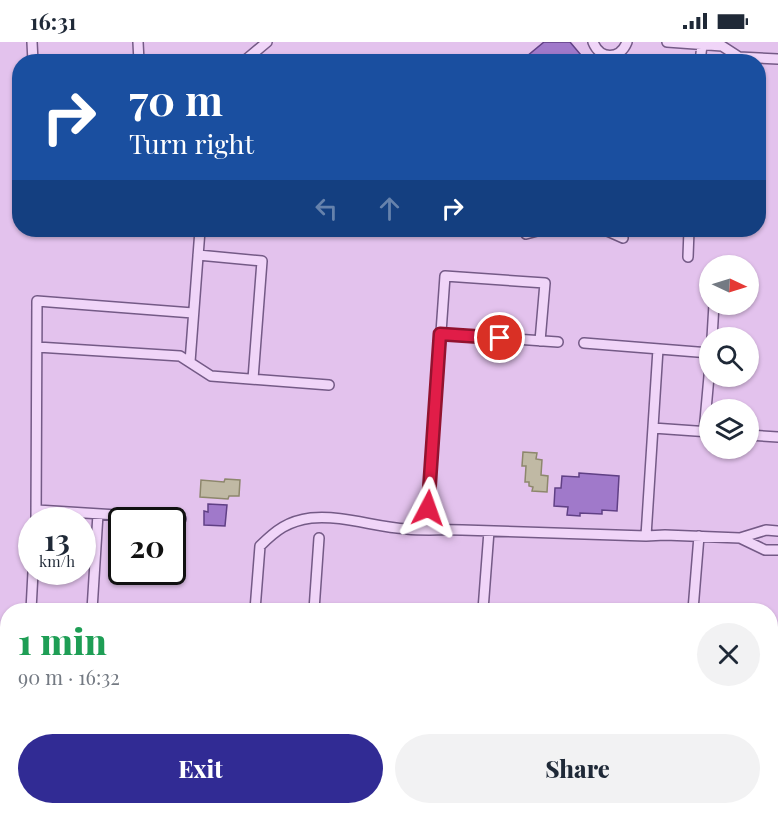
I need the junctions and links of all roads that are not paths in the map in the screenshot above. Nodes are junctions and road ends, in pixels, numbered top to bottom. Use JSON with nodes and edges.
{"nodes":[{"id":1,"x":267,"y":42,"type":"edge"},
{"id":2,"x":627,"y":42,"type":"edge"},
{"id":3,"x":667,"y":42,"type":"edge"},
{"id":4,"x":726,"y":44,"type":"edge"},
{"id":5,"x":702,"y":45,"type":"junction"},
{"id":6,"x":253,"y":54,"type":"edge"},
{"id":7,"x":618,"y":54,"type":"edge"},
{"id":8,"x":701,"y":54,"type":"edge"},
{"id":9,"x":199,"y":237,"type":"edge"},
{"id":10,"x":689,"y":237,"type":"edge"},
{"id":11,"x":198,"y":255,"type":"junction"},
{"id":12,"x":688,"y":257,"type":"dead end"},
{"id":13,"x":194,"y":312,"type":"junction"},
{"id":14,"x":440,"y":334,"type":"junction"},
{"id":15,"x":540,"y":341,"type":"junction"},
{"id":16,"x":558,"y":342,"type":"dead end"},
{"id":17,"x":585,"y":344,"type":"dead end"},
{"id":18,"x":37,"y":347,"type":"junction"},
{"id":19,"x":658,"y":349,"type":"junction"},
{"id":20,"x":699,"y":352,"type":"edge"},
{"id":21,"x":190,"y":362,"type":"junction"},
{"id":22,"x":252,"y":379,"type":"junction"},
{"id":23,"x":330,"y":385,"type":"dead end"},
{"id":24,"x":653,"y":428,"type":"junction"},
{"id":25,"x":699,"y":431,"type":"edge"},
{"id":26,"x":759,"y":436,"type":"edge"},
{"id":27,"x":778,"y":437,"type":"edge"},
{"id":28,"x":37,"y":507,"type":"edge"},
{"id":29,"x":98,"y":514,"type":"joint"},
{"id":30,"x":108,"y":515,"type":"edge"},
{"id":31,"x":427,"y":530,"type":"junction"},
{"id":32,"x":489,"y":531,"type":"junction"},
{"id":33,"x":778,"y":531,"type":"edge"},
{"id":34,"x":646,"y":536,"type":"junction"},
{"id":35,"x":699,"y":536,"type":"junction"},
{"id":36,"x":319,"y":538,"type":"dead end"},
{"id":37,"x":740,"y":538,"type":"junction"},
{"id":38,"x":778,"y":550,"type":"edge"},
{"id":39,"x":32,"y":585,"type":"edge"},
{"id":40,"x":31,"y":603,"type":"edge"},
{"id":41,"x":92,"y":603,"type":"edge"},
{"id":42,"x":256,"y":603,"type":"edge"},
{"id":43,"x":314,"y":603,"type":"edge"},
{"id":44,"x":484,"y":603,"type":"edge"},
{"id":45,"x":694,"y":603,"type":"edge"}],
"edges":[{"from":1,"to":6,"type":"lane"},
{"from":2,"to":7,"type":"lane"},
{"from":3,"to":5,"type":"lane"},
{"from":4,"to":5,"type":"lane"},
{"from":5,"to":8,"type":"lane"},
{"from":9,"to":11,"type":"lane"},
{"from":10,"to":12,"type":"lane"},
{"from":11,"to":13,"type":"lane"},
{"from":11,"to":22,"type":"lane"},
{"from":13,"to":18,"type":"lane"},
{"from":13,"to":21,"type":"lane"},
{"from":14,"to":15,"type":"lane"},
{"from":14,"to":15,"type":"lane"},
{"from":14,"to":31,"type":"lane"},
{"from":15,"to":16,"type":"lane"},
{"from":17,"to":19,"type":"lane"},
{"from":18,"to":21,"type":"lane"},
{"from":18,"to":28,"type":"lane"},
{"from":19,"to":20,"type":"lane"},
{"from":19,"to":24,"type":"lane"},
{"from":21,"to":22,"type":"lane"},
{"from":22,"to":23,"type":"lane"},
{"from":24,"to":25,"type":"lane"},
{"from":24,"to":34,"type":"lane"},
{"from":26,"to":27,"type":"lane"},
{"from":29,"to":30,"type":"lane"},
{"from":29,"to":41,"type":"lane"},
{"from":31,"to":32,"type":"lane"},
{"from":31,"to":42,"type":"lane"},
{"from":32,"to":34,"type":"lane"},
{"from":32,"to":44,"type":"lane"},
{"from":33,"to":37,"type":"lane"},
{"from":34,"to":35,"type":"lane"},
{"from":35,"to":37,"type":"lane"},
{"from":35,"to":45,"type":"lane"},
{"from":36,"to":43,"type":"lane"},
{"from":37,"to":38,"type":"lane"},
{"from":39,"to":40,"type":"lane"}]}
